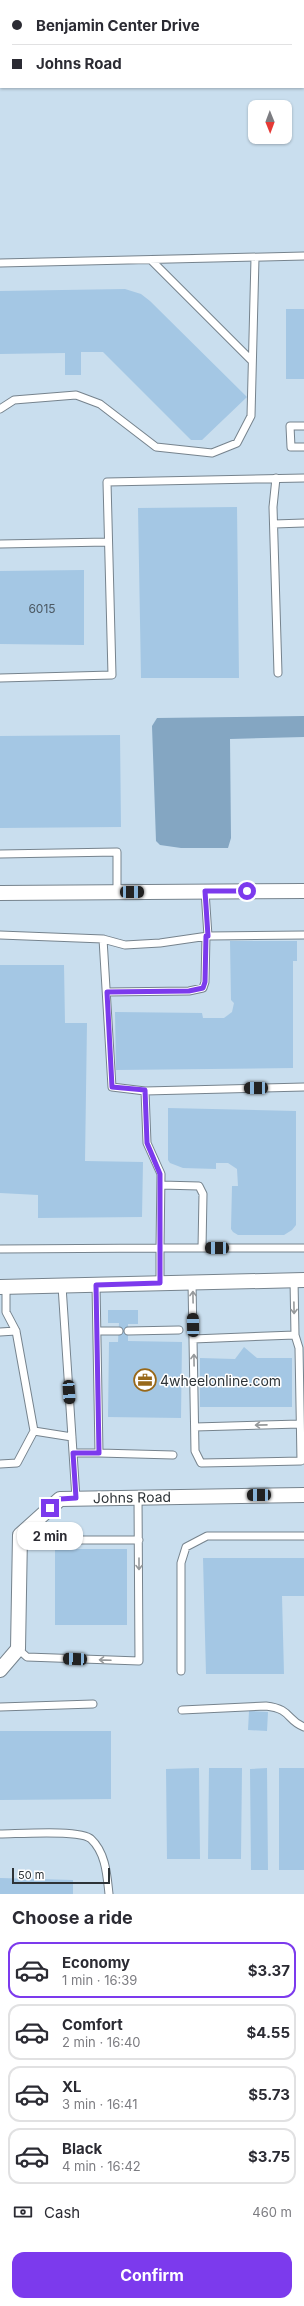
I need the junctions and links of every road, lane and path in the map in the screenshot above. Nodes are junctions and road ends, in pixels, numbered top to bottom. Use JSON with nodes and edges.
{"nodes":[{"id":1,"x":304,"y":256,"type":"edge"},
{"id":2,"x":255,"y":258,"type":"junction"},
{"id":3,"x":152,"y":261,"type":"junction"},
{"id":4,"x":0,"y":263,"type":"edge"},
{"id":5,"x":252,"y":362,"type":"junction"},
{"id":6,"x":0,"y":409,"type":"edge"},
{"id":7,"x":304,"y":426,"type":"edge"},
{"id":8,"x":304,"y":447,"type":"edge"},
{"id":9,"x":276,"y":478,"type":"junction"},
{"id":10,"x":304,"y":478,"type":"edge"},
{"id":11,"x":304,"y":523,"type":"edge"},
{"id":12,"x":274,"y":524,"type":"junction"},
{"id":13,"x":108,"y":542,"type":"junction"},
{"id":14,"x":0,"y":544,"type":"edge"},
{"id":15,"x":278,"y":673,"type":"dead end"},
{"id":16,"x":0,"y":678,"type":"edge"},
{"id":17,"x":0,"y":854,"type":"edge"},
{"id":18,"x":205,"y":891,"type":"junction"},
{"id":19,"x":304,"y":891,"type":"edge"},
{"id":20,"x":117,"y":892,"type":"junction"},
{"id":21,"x":0,"y":893,"type":"edge"},
{"id":22,"x":0,"y":935,"type":"edge"},
{"id":23,"x":304,"y":935,"type":"edge"},
{"id":24,"x":207,"y":936,"type":"junction"},
{"id":25,"x":104,"y":939,"type":"junction"},
{"id":26,"x":107,"y":992,"type":"junction"},
{"id":27,"x":304,"y":1087,"type":"edge"},
{"id":28,"x":145,"y":1090,"type":"junction"},
{"id":29,"x":160,"y":1185,"type":"junction"},
{"id":30,"x":160,"y":1248,"type":"junction"},
{"id":31,"x":202,"y":1248,"type":"junction"},
{"id":32,"x":304,"y":1248,"type":"edge"},
{"id":33,"x":0,"y":1250,"type":"edge"},
{"id":34,"x":299,"y":1280,"type":"edge"},
{"id":35,"x":160,"y":1283,"type":"junction"},
{"id":36,"x":192,"y":1283,"type":"junction"},
{"id":37,"x":96,"y":1285,"type":"junction"},
{"id":38,"x":62,"y":1286,"type":"junction"},
{"id":39,"x":3,"y":1287,"type":"edge"},
{"id":40,"x":179,"y":1330,"type":"dead end"},
{"id":41,"x":16,"y":1331,"type":"junction"},
{"id":42,"x":97,"y":1331,"type":"junction"},
{"id":43,"x":119,"y":1331,"type":"dead end"},
{"id":44,"x":128,"y":1331,"type":"dead end"},
{"id":45,"x":0,"y":1332,"type":"edge"},
{"id":46,"x":295,"y":1335,"type":"junction"},
{"id":47,"x":193,"y":1339,"type":"junction"},
{"id":48,"x":300,"y":1424,"type":"junction"},
{"id":49,"x":195,"y":1427,"type":"junction"},
{"id":50,"x":34,"y":1431,"type":"junction"},
{"id":51,"x":72,"y":1437,"type":"junction"},
{"id":52,"x":73,"y":1453,"type":"junction"},
{"id":53,"x":99,"y":1453,"type":"junction"},
{"id":54,"x":172,"y":1454,"type":"dead end"},
{"id":55,"x":0,"y":1464,"type":"edge"},
{"id":56,"x":304,"y":1495,"type":"edge"},
{"id":57,"x":138,"y":1497,"type":"junction"},
{"id":58,"x":76,"y":1498,"type":"junction"},
{"id":59,"x":304,"y":1536,"type":"edge"},
{"id":60,"x":64,"y":1540,"type":"dead end"},
{"id":61,"x":139,"y":1540,"type":"junction"},
{"id":62,"x":18,"y":1649,"type":"junction"},
{"id":63,"x":0,"y":1670,"type":"edge"},
{"id":64,"x":181,"y":1671,"type":"dead end"},
{"id":65,"x":93,"y":1704,"type":"dead end"},
{"id":66,"x":0,"y":1707,"type":"edge"},
{"id":67,"x":182,"y":1710,"type":"dead end"},
{"id":68,"x":304,"y":1727,"type":"edge"},
{"id":69,"x":0,"y":1834,"type":"edge"},
{"id":70,"x":109,"y":1894,"type":"edge"}],
"edges":[{"from":1,"to":2,"type":"lane"},
{"from":2,"to":3,"type":"lane"},
{"from":2,"to":5,"type":"lane"},
{"from":3,"to":4,"type":"lane"},
{"from":3,"to":5,"type":"lane"},
{"from":5,"to":6,"type":"lane"},
{"from":7,"to":8,"type":"lane"},
{"from":9,"to":10,"type":"lane"},
{"from":9,"to":12,"type":"lane"},
{"from":9,"to":13,"type":"lane"},
{"from":11,"to":12,"type":"lane"},
{"from":12,"to":15,"type":"lane"},
{"from":13,"to":14,"type":"lane"},
{"from":13,"to":16,"type":"lane"},
{"from":17,"to":20,"type":"lane"},
{"from":18,"to":19,"type":"street"},
{"from":18,"to":20,"type":"street"},
{"from":18,"to":24,"type":"lane"},
{"from":20,"to":21,"type":"street"},
{"from":22,"to":25,"type":"lane"},
{"from":23,"to":24,"type":"lane"},
{"from":24,"to":25,"type":"lane"},
{"from":24,"to":26,"type":"lane"},
{"from":25,"to":26,"type":"lane"},
{"from":26,"to":28,"type":"lane"},
{"from":27,"to":28,"type":"lane"},
{"from":28,"to":29,"type":"lane"},
{"from":29,"to":30,"type":"lane"},
{"from":29,"to":31,"type":"lane"},
{"from":30,"to":31,"type":"lane"},
{"from":30,"to":33,"type":"lane"},
{"from":30,"to":35,"type":"lane"},
{"from":31,"to":32,"type":"lane"},
{"from":34,"to":36,"type":"street"},
{"from":34,"to":46,"type":"lane","one_way":true},
{"from":35,"to":36,"type":"street"},
{"from":35,"to":37,"type":"street"},
{"from":47,"to":36,"type":"lane","one_way":true},
{"from":37,"to":38,"type":"street"},
{"from":37,"to":42,"type":"lane"},
{"from":38,"to":39,"type":"street"},
{"from":38,"to":51,"type":"lane"},
{"from":39,"to":41,"type":"lane"},
{"from":40,"to":44,"type":"lane"},
{"from":41,"to":45,"type":"lane"},
{"from":41,"to":50,"type":"lane"},
{"from":42,"to":43,"type":"lane"},
{"from":42,"to":53,"type":"lane"},
{"from":46,"to":47,"type":"lane"},
{"from":46,"to":48,"type":"lane"},
{"from":49,"to":47,"type":"lane","one_way":true},
{"from":48,"to":49,"type":"lane","one_way":true},
{"from":48,"to":49,"type":"lane"},
{"from":50,"to":51,"type":"lane"},
{"from":50,"to":55,"type":"lane"},
{"from":51,"to":52,"type":"lane"},
{"from":52,"to":53,"type":"lane"},
{"from":52,"to":58,"type":"lane"},
{"from":53,"to":54,"type":"lane"},
{"from":56,"to":57,"type":"street","name":"Johns Road"},
{"from":57,"to":58,"type":"street","name":"Johns Road"},
{"from":57,"to":61,"type":"lane"},
{"from":58,"to":62,"type":"street","name":"Johns Road"},
{"from":59,"to":64,"type":"lane"},
{"from":60,"to":61,"type":"lane"},
{"from":61,"to":62,"type":"lane","one_way":true},
{"from":62,"to":63,"type":"street"},
{"from":65,"to":66,"type":"lane"},
{"from":67,"to":68,"type":"lane"},
{"from":69,"to":70,"type":"lane"}]}
